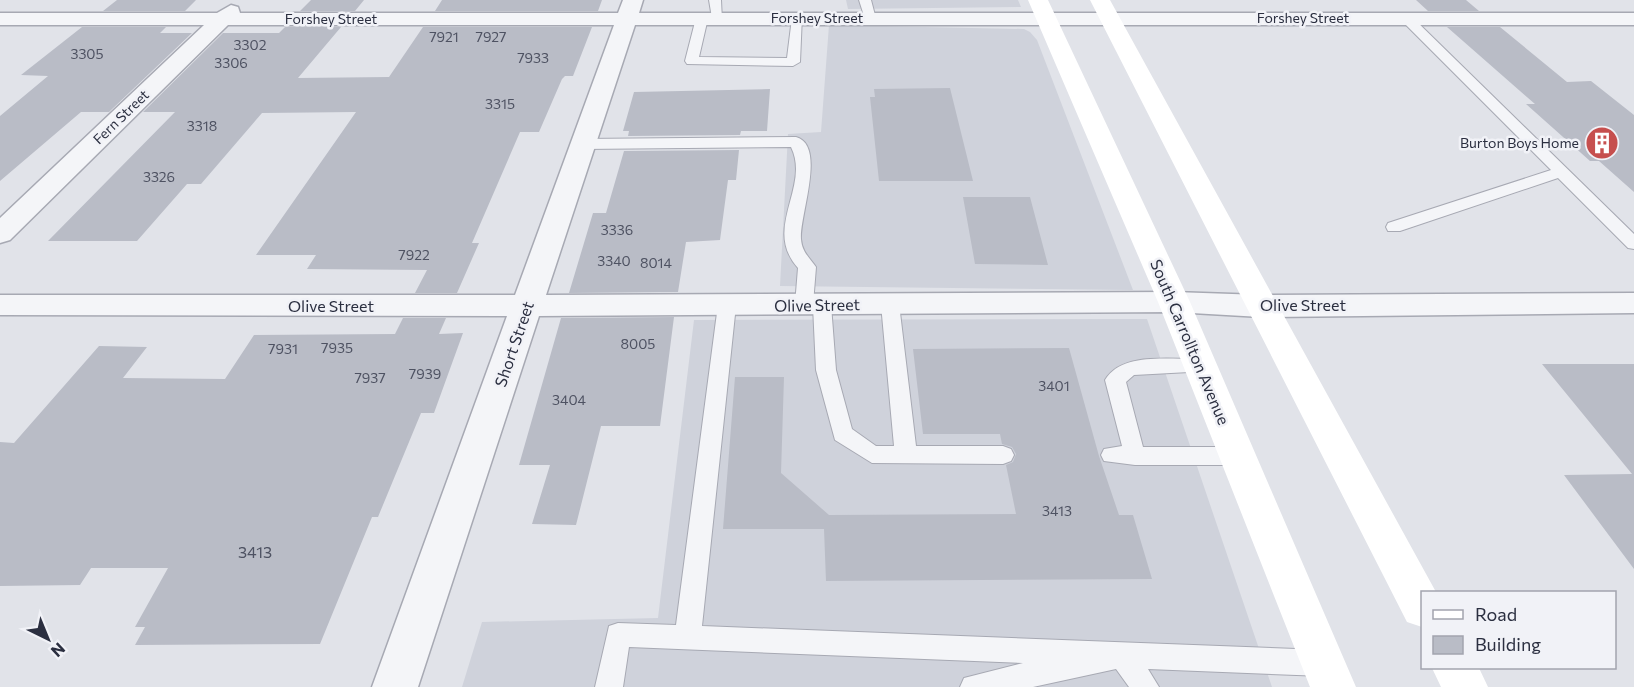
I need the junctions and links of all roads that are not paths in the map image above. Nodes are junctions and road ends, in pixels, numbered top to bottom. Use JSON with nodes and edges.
{"nodes":[{"id":1,"x":243,"y":0,"type":"edge"},
{"id":2,"x":1575,"y":0,"type":"edge"},
{"id":3,"x":629,"y":9,"type":"edge"},
{"id":4,"x":868,"y":9,"type":"edge"},
{"id":5,"x":1103,"y":9,"type":"edge"},
{"id":6,"x":1042,"y":10,"type":"edge"},
{"id":7,"x":712,"y":12,"type":"edge"},
{"id":8,"x":798,"y":18,"type":"junction"},
{"id":9,"x":1406,"y":18,"type":"junction"},
{"id":10,"x":0,"y":19,"type":"edge"},
{"id":11,"x":1601,"y":19,"type":"junction"},
{"id":12,"x":1634,"y":19,"type":"edge"},
{"id":13,"x":222,"y":20,"type":"junction"},
{"id":14,"x":582,"y":144,"type":"junction"},
{"id":15,"x":1561,"y":172,"type":"junction"},
{"id":16,"x":1394,"y":227,"type":"dead end"},
{"id":17,"x":0,"y":234,"type":"edge"},
{"id":18,"x":1634,"y":244,"type":"edge"},
{"id":19,"x":1174,"y":302,"type":"junction"},
{"id":20,"x":1634,"y":303,"type":"edge"},
{"id":21,"x":890,"y":304,"type":"junction"},
{"id":22,"x":0,"y":305,"type":"edge"},
{"id":23,"x":813,"y":305,"type":"junction"},
{"id":24,"x":527,"y":306,"type":"junction"},
{"id":25,"x":728,"y":306,"type":"junction"},
{"id":26,"x":1261,"y":306,"type":"junction"},
{"id":27,"x":1200,"y":366,"type":"junction"},
{"id":28,"x":906,"y":455,"type":"junction"},
{"id":29,"x":1003,"y":455,"type":"dead end"},
{"id":30,"x":1112,"y":455,"type":"dead end"},
{"id":31,"x":1135,"y":456,"type":"junction"},
{"id":32,"x":1238,"y":456,"type":"junction"},
{"id":33,"x":1421,"y":606,"type":"edge"},
{"id":34,"x":688,"y":637,"type":"junction"},
{"id":35,"x":1122,"y":655,"type":"junction"},
{"id":36,"x":1456,"y":669,"type":"edge"},
{"id":37,"x":1328,"y":675,"type":"edge"},
{"id":38,"x":395,"y":687,"type":"edge"},
{"id":39,"x":609,"y":687,"type":"edge"},
{"id":40,"x":974,"y":687,"type":"edge"},
{"id":41,"x":1145,"y":687,"type":"edge"},
{"id":42,"x":1465,"y":687,"type":"edge"}],
"edges":[{"from":1,"to":13,"type":"street","name":"Fern Street"},
{"from":2,"to":11,"type":"street"},
{"from":3,"to":7,"type":"street","name":"Forshey Street"},
{"from":3,"to":13,"type":"street","name":"Forshey Street"},
{"from":3,"to":14,"type":"street","name":"Short Street"},
{"from":4,"to":6,"type":"street","name":"Forshey Street"},
{"from":4,"to":8,"type":"street","name":"Forshey Street"},
{"from":5,"to":6,"type":"street","name":"Forshey Street"},
{"from":5,"to":9,"type":"street","name":"Forshey Street"},
{"from":5,"to":26,"type":"main road"},
{"from":6,"to":19,"type":"main road","name":"South Carrollton Avenue"},
{"from":7,"to":8,"type":"street","name":"Forshey Street"},
{"from":7,"to":8,"type":"lane"},
{"from":9,"to":11,"type":"street","name":"Forshey Street"},
{"from":9,"to":15,"type":"lane"},
{"from":10,"to":13,"type":"street","name":"Forshey Street"},
{"from":11,"to":12,"type":"street","name":"Forshey Street"},
{"from":13,"to":17,"type":"street","name":"Fern Street"},
{"from":14,"to":23,"type":"lane"},
{"from":14,"to":24,"type":"street","name":"Short Street"},
{"from":15,"to":16,"type":"lane"},
{"from":15,"to":18,"type":"lane"},
{"from":19,"to":21,"type":"street","name":"Olive Street"},
{"from":19,"to":26,"type":"street","name":"Olive Street"},
{"from":19,"to":27,"type":"main road","name":"South Carrollton Avenue"},
{"from":20,"to":26,"type":"street","name":"Olive Street"},
{"from":21,"to":23,"type":"street","name":"Olive Street"},
{"from":21,"to":28,"type":"lane"},
{"from":22,"to":24,"type":"street","name":"Olive Street"},
{"from":23,"to":25,"type":"street","name":"Olive Street"},
{"from":23,"to":28,"type":"lane"},
{"from":24,"to":25,"type":"street","name":"Olive Street"},
{"from":24,"to":38,"type":"street","name":"Short Street"},
{"from":25,"to":34,"type":"lane"},
{"from":26,"to":33,"type":"main road"},
{"from":27,"to":31,"type":"lane"},
{"from":27,"to":32,"type":"main road","name":"South Carrollton Avenue"},
{"from":28,"to":29,"type":"lane"},
{"from":30,"to":31,"type":"lane"},
{"from":31,"to":32,"type":"lane"},
{"from":32,"to":37,"type":"main road","name":"South Carrollton Avenue"},
{"from":34,"to":35,"type":"lane"},
{"from":34,"to":39,"type":"lane"},
{"from":35,"to":37,"type":"lane"},
{"from":35,"to":40,"type":"lane"},
{"from":35,"to":41,"type":"lane"},
{"from":36,"to":42,"type":"main road"}]}
